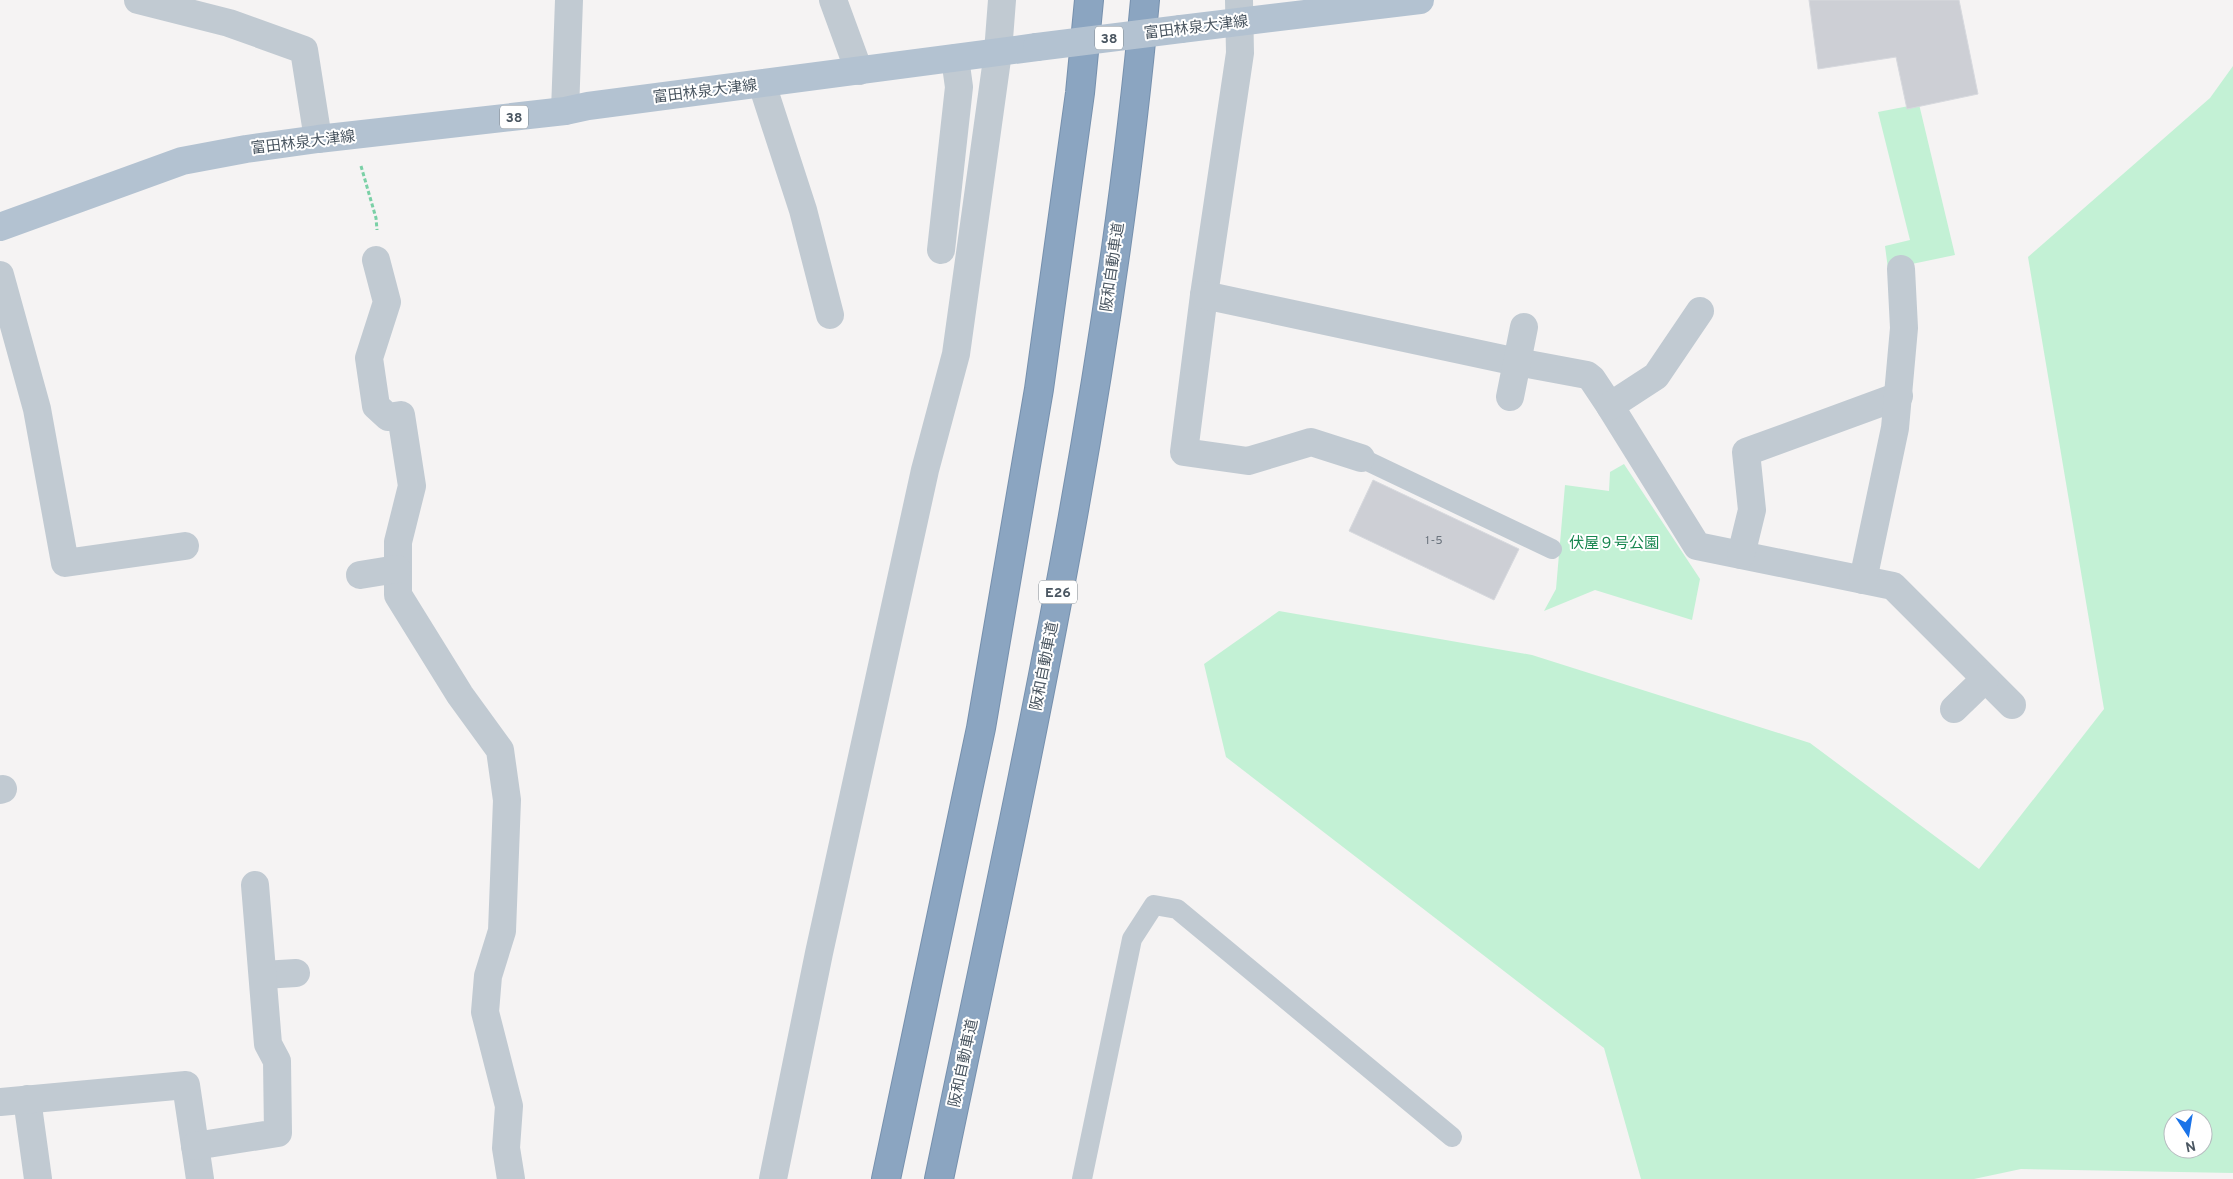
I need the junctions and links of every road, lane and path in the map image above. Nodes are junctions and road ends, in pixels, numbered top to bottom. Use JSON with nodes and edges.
{"nodes":[{"id":1,"x":138,"y":0,"type":"edge"},
{"id":2,"x":569,"y":0,"type":"edge"},
{"id":3,"x":833,"y":0,"type":"edge"},
{"id":4,"x":1002,"y":0,"type":"edge"},
{"id":5,"x":1089,"y":0,"type":"edge"},
{"id":6,"x":1145,"y":0,"type":"edge"},
{"id":7,"x":1420,"y":0,"type":"edge"},
{"id":8,"x":1238,"y":11,"type":"edge"},
{"id":9,"x":998,"y":52,"type":"junction"},
{"id":10,"x":955,"y":58,"type":"junction"},
{"id":11,"x":860,"y":71,"type":"junction"},
{"id":12,"x":762,"y":84,"type":"junction"},
{"id":13,"x":565,"y":111,"type":"junction"},
{"id":14,"x":355,"y":136,"type":"junction"},
{"id":15,"x":318,"y":139,"type":"junction"},
{"id":16,"x":0,"y":227,"type":"edge"},
{"id":17,"x":941,"y":250,"type":"dead end"},
{"id":18,"x":376,"y":260,"type":"joint"},
{"id":19,"x":1901,"y":269,"type":"dead end"},
{"id":20,"x":0,"y":274,"type":"edge"},
{"id":21,"x":1204,"y":295,"type":"junction"},
{"id":22,"x":1700,"y":311,"type":"dead end"},
{"id":23,"x":830,"y":315,"type":"dead end"},
{"id":24,"x":1524,"y":327,"type":"dead end"},
{"id":25,"x":1517,"y":362,"type":"junction"},
{"id":26,"x":1899,"y":396,"type":"junction"},
{"id":27,"x":1510,"y":397,"type":"dead end"},
{"id":28,"x":1610,"y":406,"type":"junction"},
{"id":29,"x":1361,"y":458,"type":"joint"},
{"id":30,"x":186,"y":546,"type":"dead end"},
{"id":31,"x":1552,"y":549,"type":"dead end"},
{"id":32,"x":1741,"y":555,"type":"junction"},
{"id":33,"x":397,"y":569,"type":"junction"},
{"id":34,"x":360,"y":575,"type":"dead end"},
{"id":35,"x":1863,"y":580,"type":"junction"},
{"id":36,"x":1985,"y":679,"type":"junction"},
{"id":37,"x":2012,"y":705,"type":"dead end"},
{"id":38,"x":1954,"y":709,"type":"dead end"},
{"id":39,"x":255,"y":885,"type":"dead end"},
{"id":40,"x":296,"y":973,"type":"dead end"},
{"id":41,"x":263,"y":975,"type":"junction"},
{"id":42,"x":27,"y":1099,"type":"junction"},
{"id":43,"x":0,"y":1102,"type":"edge"},
{"id":44,"x":1452,"y":1137,"type":"dead end"},
{"id":45,"x":195,"y":1146,"type":"junction"},
{"id":46,"x":38,"y":1179,"type":"edge"},
{"id":47,"x":200,"y":1179,"type":"edge"},
{"id":48,"x":511,"y":1179,"type":"edge"},
{"id":49,"x":773,"y":1179,"type":"edge"},
{"id":50,"x":886,"y":1179,"type":"edge"},
{"id":51,"x":940,"y":1179,"type":"edge"},
{"id":52,"x":1082,"y":1179,"type":"edge"}],
"edges":[{"from":1,"to":15,"type":"street"},
{"from":2,"to":13,"type":"street"},
{"from":3,"to":11,"type":"street"},
{"from":4,"to":9,"type":"street"},
{"from":5,"to":50,"type":"highway"},
{"from":6,"to":51,"type":"highway","name":"阪和自動車道","number":"E26"},
{"from":7,"to":8,"type":"main road","name":"富田林泉大津線","number":"38"},
{"from":8,"to":9,"type":"main road","name":"富田林泉大津線","number":"38","bridge":true},
{"from":8,"to":21,"type":"street"},
{"from":9,"to":10,"type":"main road","name":"富田林泉大津線","number":"38"},
{"from":9,"to":49,"type":"street"},
{"from":10,"to":11,"type":"main road","name":"富田林泉大津線","number":"38"},
{"from":10,"to":17,"type":"street"},
{"from":11,"to":12,"type":"main road","name":"富田林泉大津線","number":"38"},
{"from":12,"to":13,"type":"main road","name":"富田林泉大津線","number":"38"},
{"from":12,"to":23,"type":"street"},
{"from":13,"to":14,"type":"main road","name":"富田林泉大津線","number":"38"},
{"from":14,"to":15,"type":"main road","name":"富田林泉大津線","number":"38"},
{"from":14,"to":18,"type":"path"},
{"from":15,"to":16,"type":"main road","name":"富田林泉大津線","number":"38"},
{"from":18,"to":33,"type":"street"},
{"from":19,"to":26,"type":"street"},
{"from":20,"to":30,"type":"street"},
{"from":21,"to":25,"type":"street"},
{"from":21,"to":29,"type":"street"},
{"from":22,"to":28,"type":"street"},
{"from":24,"to":25,"type":"street"},
{"from":25,"to":27,"type":"street"},
{"from":25,"to":28,"type":"street"},
{"from":26,"to":32,"type":"street"},
{"from":26,"to":35,"type":"street"},
{"from":28,"to":32,"type":"street"},
{"from":29,"to":31,"type":"lane"},
{"from":32,"to":35,"type":"street"},
{"from":33,"to":34,"type":"street"},
{"from":33,"to":48,"type":"street"},
{"from":35,"to":36,"type":"street"},
{"from":36,"to":37,"type":"street"},
{"from":36,"to":38,"type":"street"},
{"from":39,"to":41,"type":"street"},
{"from":40,"to":41,"type":"street"},
{"from":41,"to":45,"type":"street"},
{"from":42,"to":43,"type":"street"},
{"from":42,"to":45,"type":"street"},
{"from":42,"to":46,"type":"street"},
{"from":44,"to":52,"type":"lane"},
{"from":45,"to":47,"type":"street"}]}
